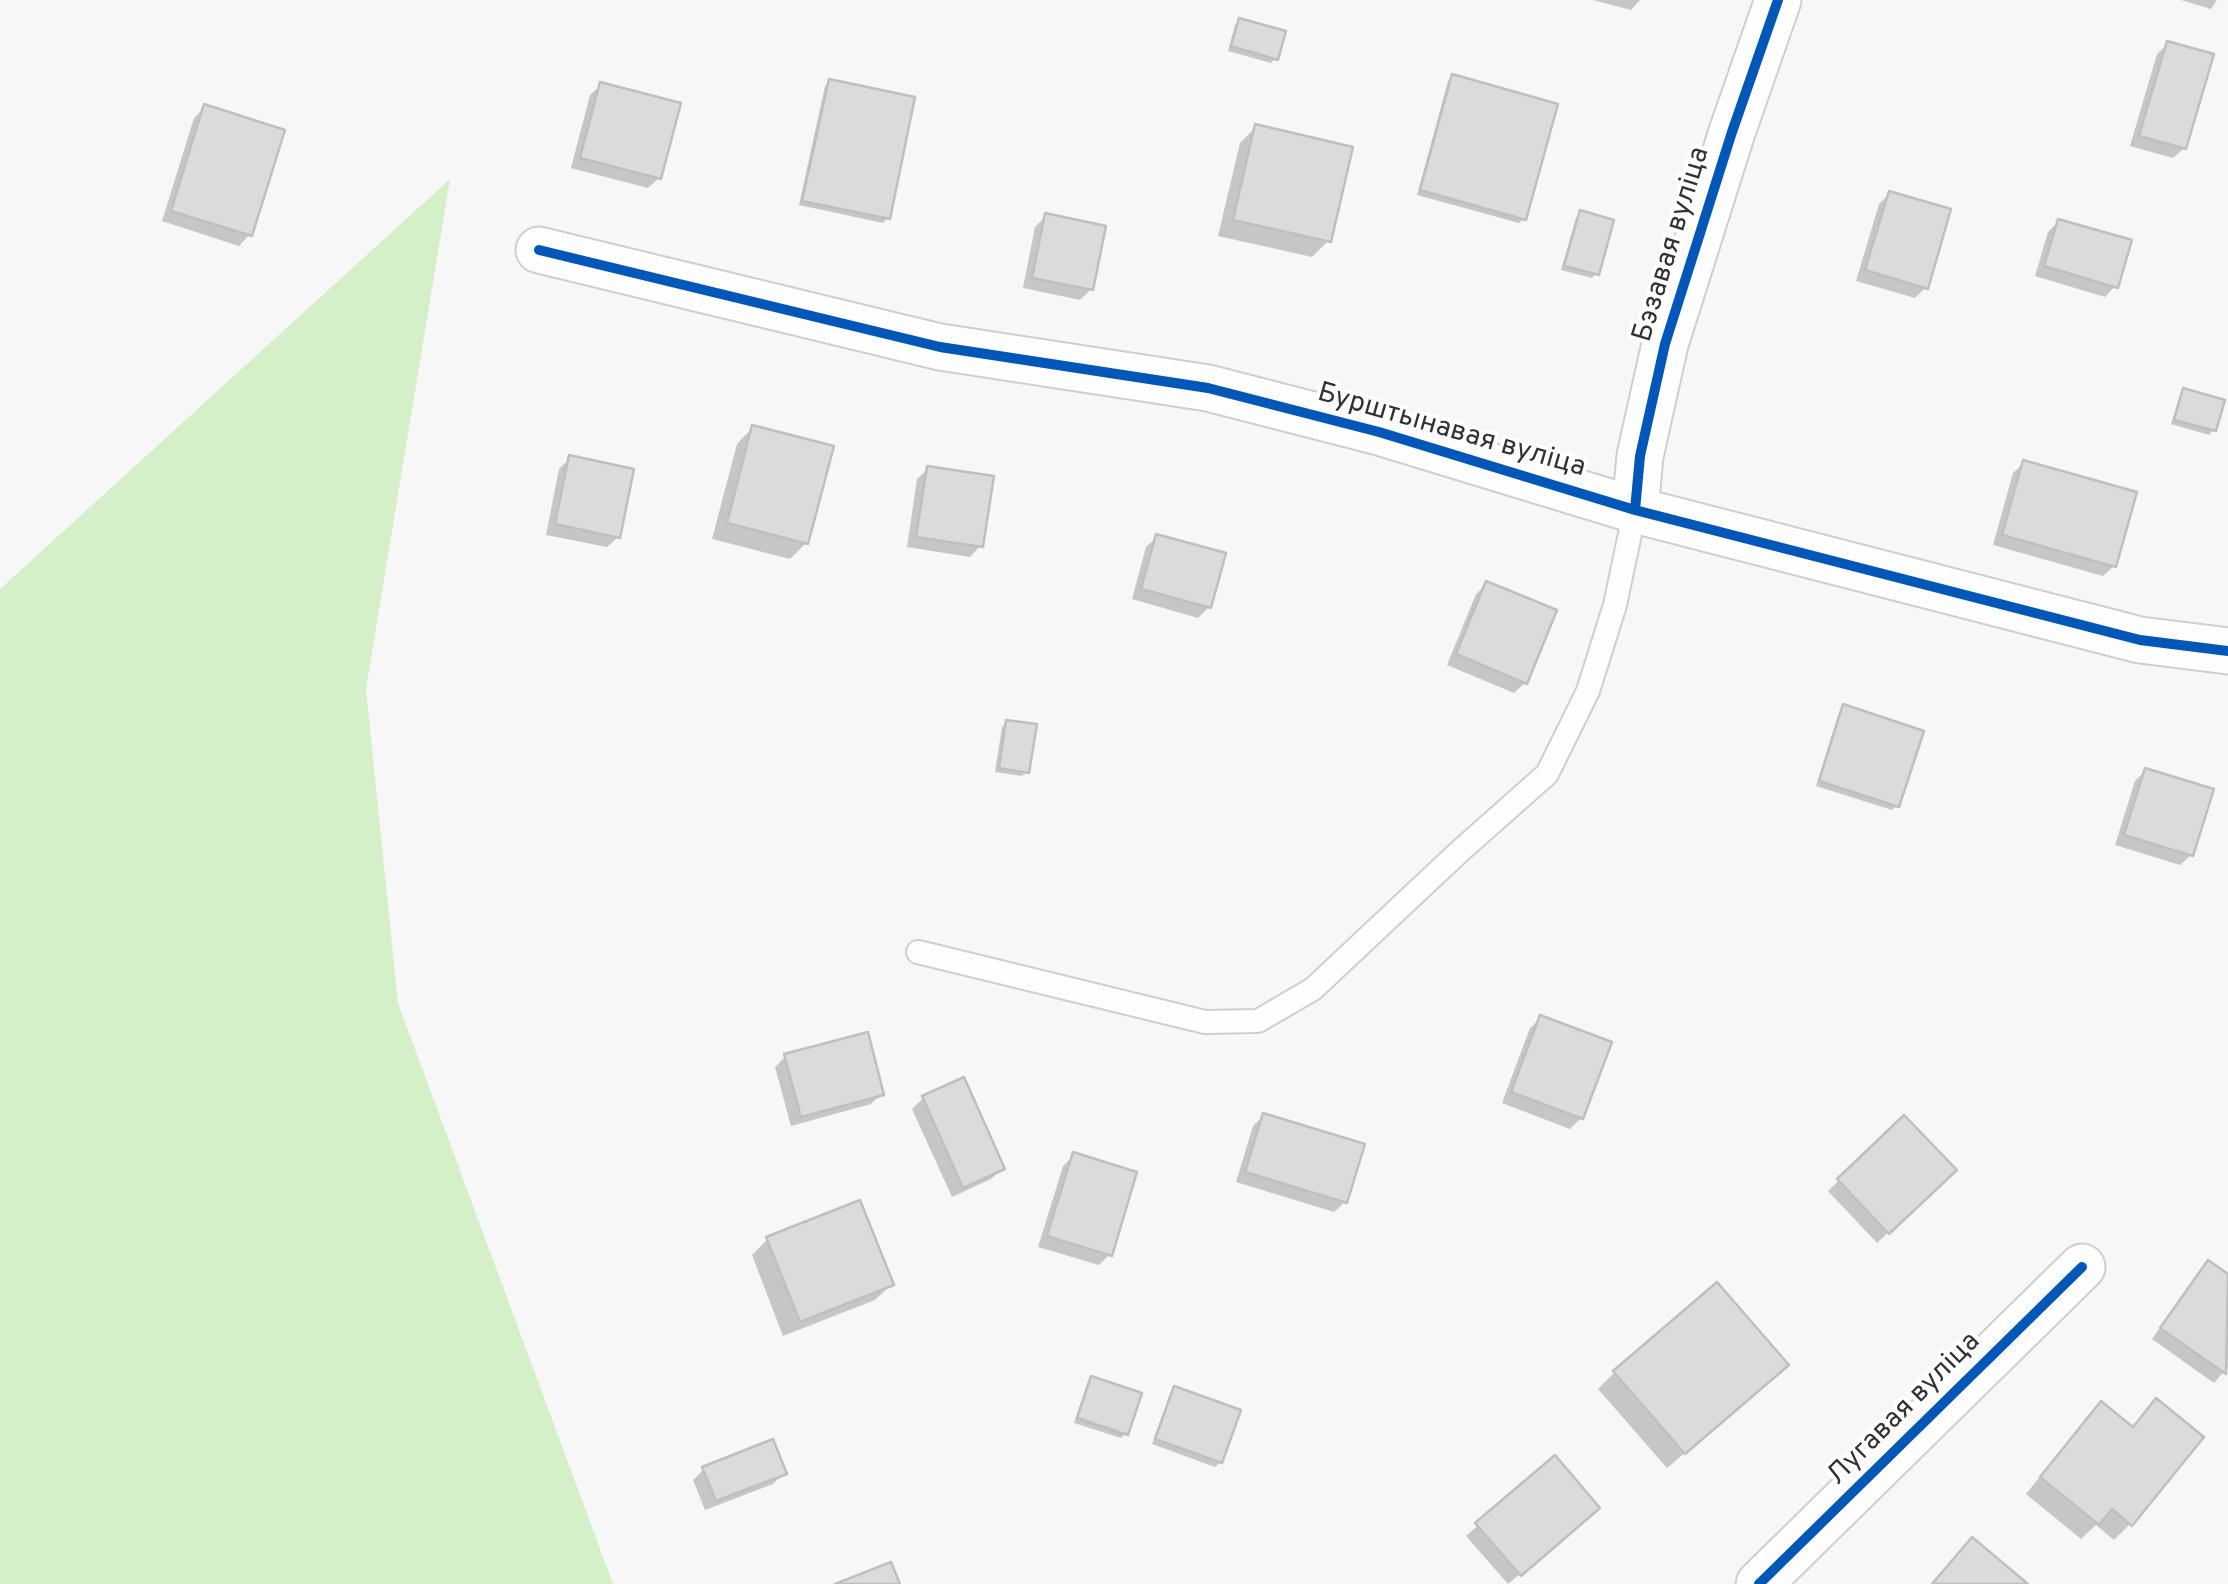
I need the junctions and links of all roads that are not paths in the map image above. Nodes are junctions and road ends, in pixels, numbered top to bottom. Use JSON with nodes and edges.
{"nodes":[{"id":1,"x":1778,"y":0,"type":"edge"},
{"id":2,"x":539,"y":250,"type":"dead end"},
{"id":3,"x":1635,"y":510,"type":"junction"},
{"id":4,"x":2228,"y":652,"type":"edge"},
{"id":5,"x":918,"y":952,"type":"dead end"},
{"id":6,"x":2082,"y":1267,"type":"dead end"},
{"id":7,"x":1760,"y":1584,"type":"edge"}],
"edges":[{"from":1,"to":3,"type":"street","name":"Бэзавая вуліца"},
{"from":2,"to":3,"type":"street","name":"Бурштынавая вуліца"},
{"from":3,"to":4,"type":"street","name":"Бурштынавая вуліца"},
{"from":3,"to":5,"type":"lane"},
{"from":6,"to":7,"type":"street","name":"Лугавая вуліца"}]}
